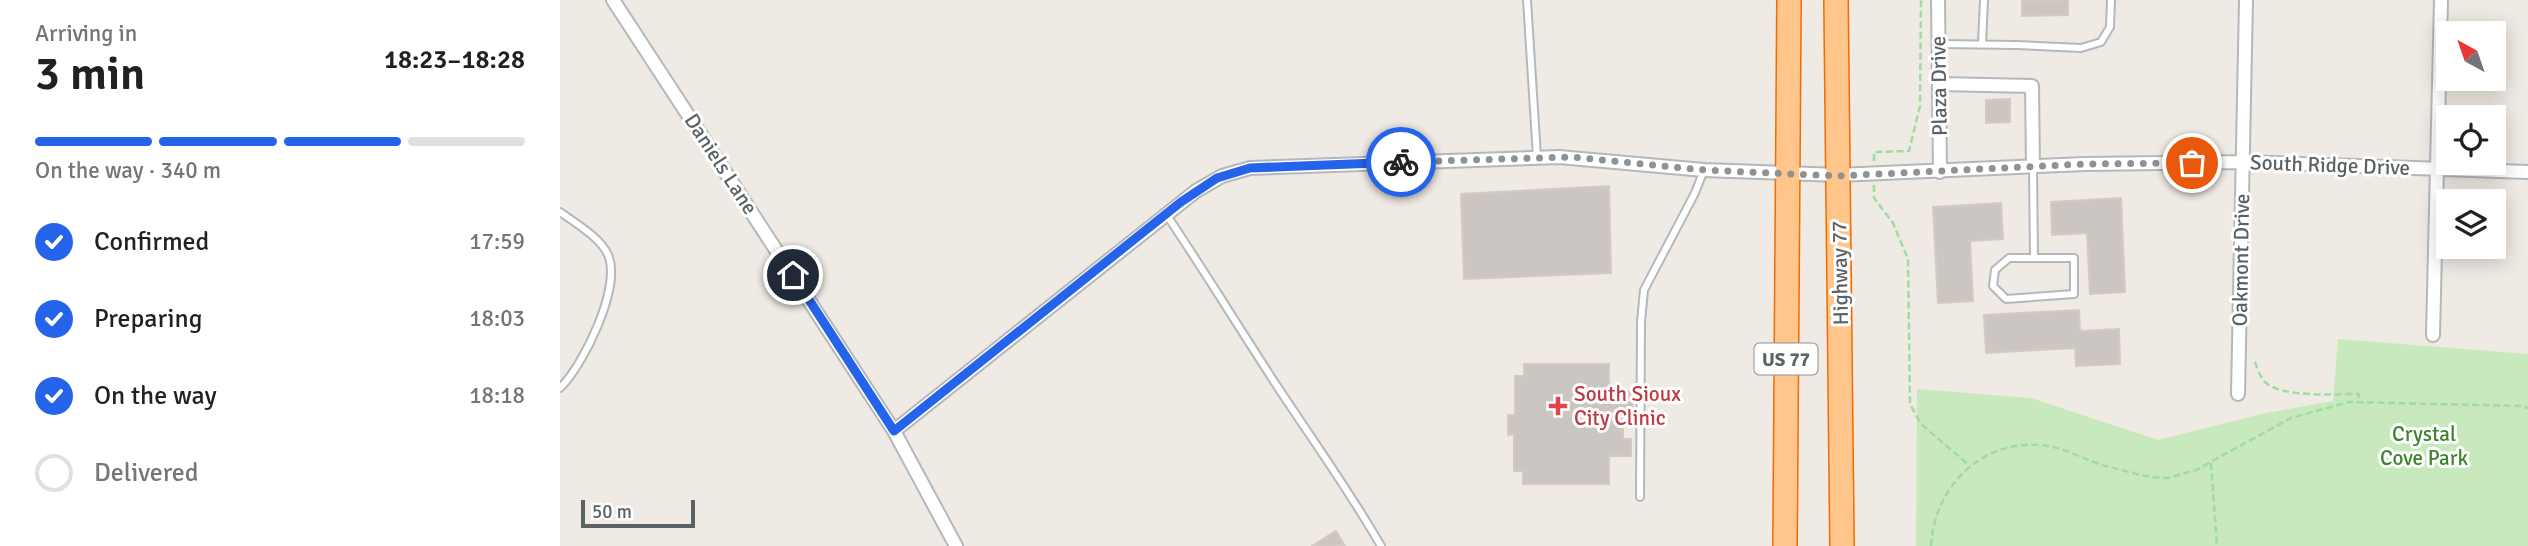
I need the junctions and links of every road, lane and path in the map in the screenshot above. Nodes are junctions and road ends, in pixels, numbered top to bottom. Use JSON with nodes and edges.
{"nodes":[{"id":1,"x":613,"y":0,"type":"edge"},
{"id":2,"x":1527,"y":0,"type":"edge"},
{"id":3,"x":1789,"y":0,"type":"edge"},
{"id":4,"x":1836,"y":0,"type":"edge"},
{"id":5,"x":1921,"y":0,"type":"edge"},
{"id":6,"x":1938,"y":0,"type":"edge"},
{"id":7,"x":1984,"y":0,"type":"edge"},
{"id":8,"x":2111,"y":0,"type":"edge"},
{"id":9,"x":2246,"y":0,"type":"edge"},
{"id":10,"x":2441,"y":0,"type":"edge"},
{"id":11,"x":1939,"y":44,"type":"junction"},
{"id":12,"x":1982,"y":44,"type":"junction"},
{"id":13,"x":1939,"y":84,"type":"junction"},
{"id":14,"x":2438,"y":105,"type":"edge"},
{"id":15,"x":1538,"y":157,"type":"junction"},
{"id":16,"x":2242,"y":162,"type":"junction"},
{"id":17,"x":2033,"y":167,"type":"junction"},
{"id":18,"x":2436,"y":169,"type":"joint"},
{"id":19,"x":1704,"y":170,"type":"junction"},
{"id":20,"x":2506,"y":171,"type":"edge"},
{"id":21,"x":1940,"y":172,"type":"junction"},
{"id":22,"x":2528,"y":172,"type":"edge"},
{"id":23,"x":1788,"y":173,"type":"junction"},
{"id":24,"x":1874,"y":174,"type":"junction"},
{"id":25,"x":1838,"y":176,"type":"junction"},
{"id":26,"x":560,"y":212,"type":"edge"},
{"id":27,"x":1166,"y":214,"type":"junction"},
{"id":28,"x":2034,"y":258,"type":"junction"},
{"id":29,"x":2433,"y":335,"type":"dead end"},
{"id":30,"x":2255,"y":362,"type":"dead end"},
{"id":31,"x":560,"y":388,"type":"edge"},
{"id":32,"x":2238,"y":394,"type":"dead end"},
{"id":33,"x":2358,"y":402,"type":"junction"},
{"id":34,"x":2528,"y":408,"type":"edge"},
{"id":35,"x":894,"y":431,"type":"junction"},
{"id":36,"x":2211,"y":463,"type":"junction"},
{"id":37,"x":1971,"y":466,"type":"junction"},
{"id":38,"x":1640,"y":497,"type":"dead end"},
{"id":39,"x":956,"y":546,"type":"edge"},
{"id":40,"x":1381,"y":546,"type":"edge"},
{"id":41,"x":1785,"y":546,"type":"edge"},
{"id":42,"x":1842,"y":546,"type":"edge"},
{"id":43,"x":1931,"y":546,"type":"edge"},
{"id":44,"x":2217,"y":546,"type":"edge"}],
"edges":[{"from":1,"to":35,"type":"street","name":"Daniels Lane"},
{"from":2,"to":15,"type":"lane"},
{"from":3,"to":23,"type":"highway","number":"US 77"},
{"from":4,"to":25,"type":"highway","name":"Highway 77","number":"US 77"},
{"from":5,"to":24,"type":"path"},
{"from":6,"to":11,"type":"street","name":"Plaza Drive"},
{"from":7,"to":12,"type":"lane"},
{"from":8,"to":12,"type":"lane"},
{"from":9,"to":16,"type":"street","name":"Oakmont Drive"},
{"from":10,"to":14,"type":"street"},
{"from":11,"to":12,"type":"lane"},
{"from":11,"to":13,"type":"street","name":"Plaza Drive"},
{"from":13,"to":17,"type":"street"},
{"from":13,"to":21,"type":"street","name":"Plaza Drive"},
{"from":15,"to":19,"type":"street","name":"South Ridge Drive"},
{"from":15,"to":27,"type":"street","name":"South Ridge Drive"},
{"from":16,"to":17,"type":"street","name":"South Ridge Drive"},
{"from":16,"to":18,"type":"street","name":"South Ridge Drive"},
{"from":16,"to":32,"type":"street","name":"Oakmont Drive"},
{"from":17,"to":21,"type":"street","name":"South Ridge Drive"},
{"from":17,"to":28,"type":"lane"},
{"from":18,"to":29,"type":"street"},
{"from":19,"to":23,"type":"street","name":"South Ridge Drive"},
{"from":19,"to":38,"type":"lane"},
{"from":20,"to":22,"type":"street","name":"South Ridge Drive"},
{"from":21,"to":24,"type":"street","name":"South Ridge Drive"},
{"from":23,"to":25,"type":"street","name":"South Ridge Drive"},
{"from":23,"to":41,"type":"highway","number":"US 77"},
{"from":24,"to":25,"type":"street","name":"South Ridge Drive"},
{"from":24,"to":37,"type":"path"},
{"from":25,"to":42,"type":"highway","name":"Highway 77","number":"US 77"},
{"from":26,"to":31,"type":"lane"},
{"from":27,"to":35,"type":"street","name":"South Ridge Drive"},
{"from":27,"to":40,"type":"lane"},
{"from":28,"to":28,"type":"lane"},
{"from":30,"to":33,"type":"path"},
{"from":33,"to":34,"type":"path"},
{"from":33,"to":36,"type":"path"},
{"from":35,"to":39,"type":"street","name":"Daniels Lane"},
{"from":36,"to":37,"type":"path"},
{"from":36,"to":44,"type":"path"},
{"from":37,"to":43,"type":"path"}]}
